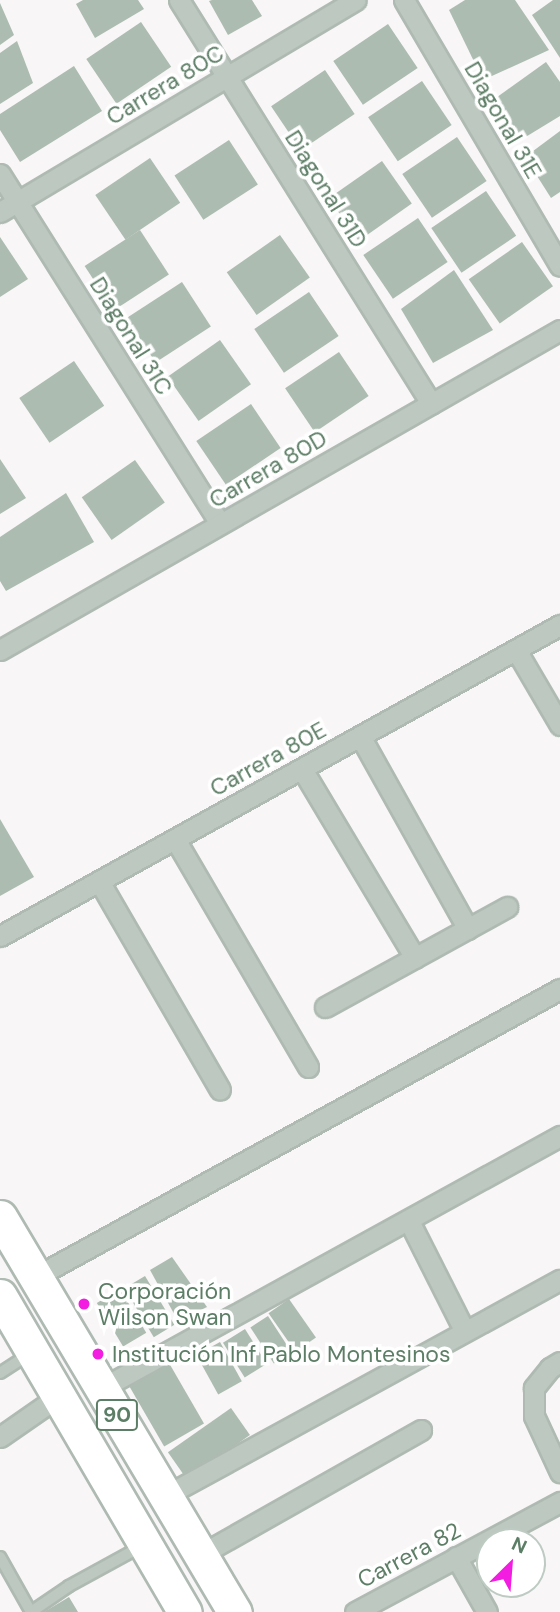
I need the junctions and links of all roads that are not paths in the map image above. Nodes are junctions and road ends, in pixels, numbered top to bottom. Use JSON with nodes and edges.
{"nodes":[{"id":1,"x":179,"y":0,"type":"edge"},
{"id":2,"x":356,"y":0,"type":"edge"},
{"id":3,"x":404,"y":0,"type":"edge"},
{"id":4,"x":227,"y":77,"type":"junction"},
{"id":5,"x":0,"y":174,"type":"edge"},
{"id":6,"x":17,"y":202,"type":"junction"},
{"id":7,"x":0,"y":212,"type":"edge"},
{"id":8,"x":560,"y":266,"type":"edge"},
{"id":9,"x":560,"y":330,"type":"edge"},
{"id":10,"x":431,"y":404,"type":"junction"},
{"id":11,"x":220,"y":524,"type":"junction"},
{"id":12,"x":560,"y":625,"type":"edge"},
{"id":13,"x":0,"y":649,"type":"edge"},
{"id":14,"x":516,"y":650,"type":"junction"},
{"id":15,"x":560,"y":725,"type":"edge"},
{"id":16,"x":360,"y":736,"type":"junction"},
{"id":17,"x":302,"y":769,"type":"junction"},
{"id":18,"x":175,"y":839,"type":"junction"},
{"id":19,"x":99,"y":881,"type":"junction"},
{"id":20,"x":508,"y":907,"type":"dead end"},
{"id":21,"x":468,"y":929,"type":"junction"},
{"id":22,"x":0,"y":936,"type":"edge"},
{"id":23,"x":415,"y":958,"type":"junction"},
{"id":24,"x":560,"y":989,"type":"edge"},
{"id":25,"x":325,"y":1007,"type":"dead end"},
{"id":26,"x":308,"y":1067,"type":"dead end"},
{"id":27,"x":220,"y":1090,"type":"dead end"},
{"id":28,"x":560,"y":1136,"type":"edge"},
{"id":29,"x":0,"y":1217,"type":"edge"},
{"id":30,"x":410,"y":1221,"type":"junction"},
{"id":31,"x":35,"y":1277,"type":"junction"},
{"id":32,"x":560,"y":1280,"type":"edge"},
{"id":33,"x":0,"y":1296,"type":"edge"},
{"id":34,"x":464,"y":1331,"type":"junction"},
{"id":35,"x":33,"y":1352,"type":"junction"},
{"id":36,"x":560,"y":1362,"type":"edge"},
{"id":37,"x":0,"y":1373,"type":"edge"},
{"id":38,"x":102,"y":1388,"type":"junction"},
{"id":39,"x":59,"y":1396,"type":"junction"},
{"id":40,"x":421,"y":1430,"type":"dead end"},
{"id":41,"x":0,"y":1437,"type":"edge"},
{"id":42,"x":560,"y":1472,"type":"edge"},
{"id":43,"x":166,"y":1496,"type":"junction"},
{"id":44,"x":560,"y":1502,"type":"edge"},
{"id":45,"x":145,"y":1544,"type":"junction"},
{"id":46,"x":200,"y":1555,"type":"junction"},
{"id":47,"x":0,"y":1557,"type":"edge"},
{"id":48,"x":456,"y":1557,"type":"junction"},
{"id":49,"x":174,"y":1600,"type":"edge"},
{"id":50,"x":31,"y":1612,"type":"edge"},
{"id":51,"x":235,"y":1612,"type":"edge"},
{"id":52,"x":355,"y":1612,"type":"edge"},
{"id":53,"x":487,"y":1612,"type":"edge"}],
"edges":[{"from":1,"to":4,"type":"street","name":"Diagonal 31D"},
{"from":2,"to":4,"type":"street","name":"Carrera 80C"},
{"from":3,"to":8,"type":"street","name":"Diagonal 31E"},
{"from":4,"to":6,"type":"street","name":"Carrera 80C"},
{"from":4,"to":10,"type":"street","name":"Diagonal 31D"},
{"from":5,"to":6,"type":"street","name":"Diagonal 31C"},
{"from":6,"to":7,"type":"street","name":"Carrera 80C"},
{"from":6,"to":11,"type":"street","name":"Diagonal 31C"},
{"from":9,"to":10,"type":"street","name":"Carrera 80D"},
{"from":10,"to":11,"type":"street","name":"Carrera 80D"},
{"from":11,"to":13,"type":"street","name":"Carrera 80D"},
{"from":12,"to":14,"type":"street","name":"Carrera 80E"},
{"from":14,"to":15,"type":"street"},
{"from":14,"to":16,"type":"street","name":"Carrera 80E"},
{"from":16,"to":17,"type":"street","name":"Carrera 80E"},
{"from":16,"to":21,"type":"street"},
{"from":17,"to":18,"type":"street","name":"Carrera 80E"},
{"from":17,"to":23,"type":"street"},
{"from":18,"to":19,"type":"street","name":"Carrera 80E"},
{"from":18,"to":26,"type":"street"},
{"from":19,"to":22,"type":"street","name":"Carrera 80E"},
{"from":19,"to":27,"type":"street"},
{"from":20,"to":21,"type":"street"},
{"from":21,"to":23,"type":"street"},
{"from":23,"to":25,"type":"street"},
{"from":24,"to":31,"type":"street"},
{"from":28,"to":30,"type":"street"},
{"from":29,"to":31,"type":"highway","number":"90"},
{"from":30,"to":34,"type":"street"},
{"from":30,"to":38,"type":"street"},
{"from":31,"to":38,"type":"highway","number":"90"},
{"from":32,"to":34,"type":"street"},
{"from":33,"to":35,"type":"highway","number":"90"},
{"from":34,"to":43,"type":"street"},
{"from":35,"to":37,"type":"lane"},
{"from":35,"to":39,"type":"highway","number":"90"},
{"from":36,"to":42,"type":"street"},
{"from":38,"to":43,"type":"highway","number":"90"},
{"from":39,"to":41,"type":"street"},
{"from":39,"to":45,"type":"highway","number":"90"},
{"from":40,"to":46,"type":"street"},
{"from":43,"to":46,"type":"highway","number":"90"},
{"from":44,"to":48,"type":"street","name":"Carrera 82"},
{"from":45,"to":49,"type":"highway","number":"90"},
{"from":45,"to":50,"type":"lane"},
{"from":46,"to":51,"type":"highway","number":"90"},
{"from":47,"to":50,"type":"lane"},
{"from":48,"to":52,"type":"street","name":"Carrera 82"},
{"from":48,"to":53,"type":"street"}]}
